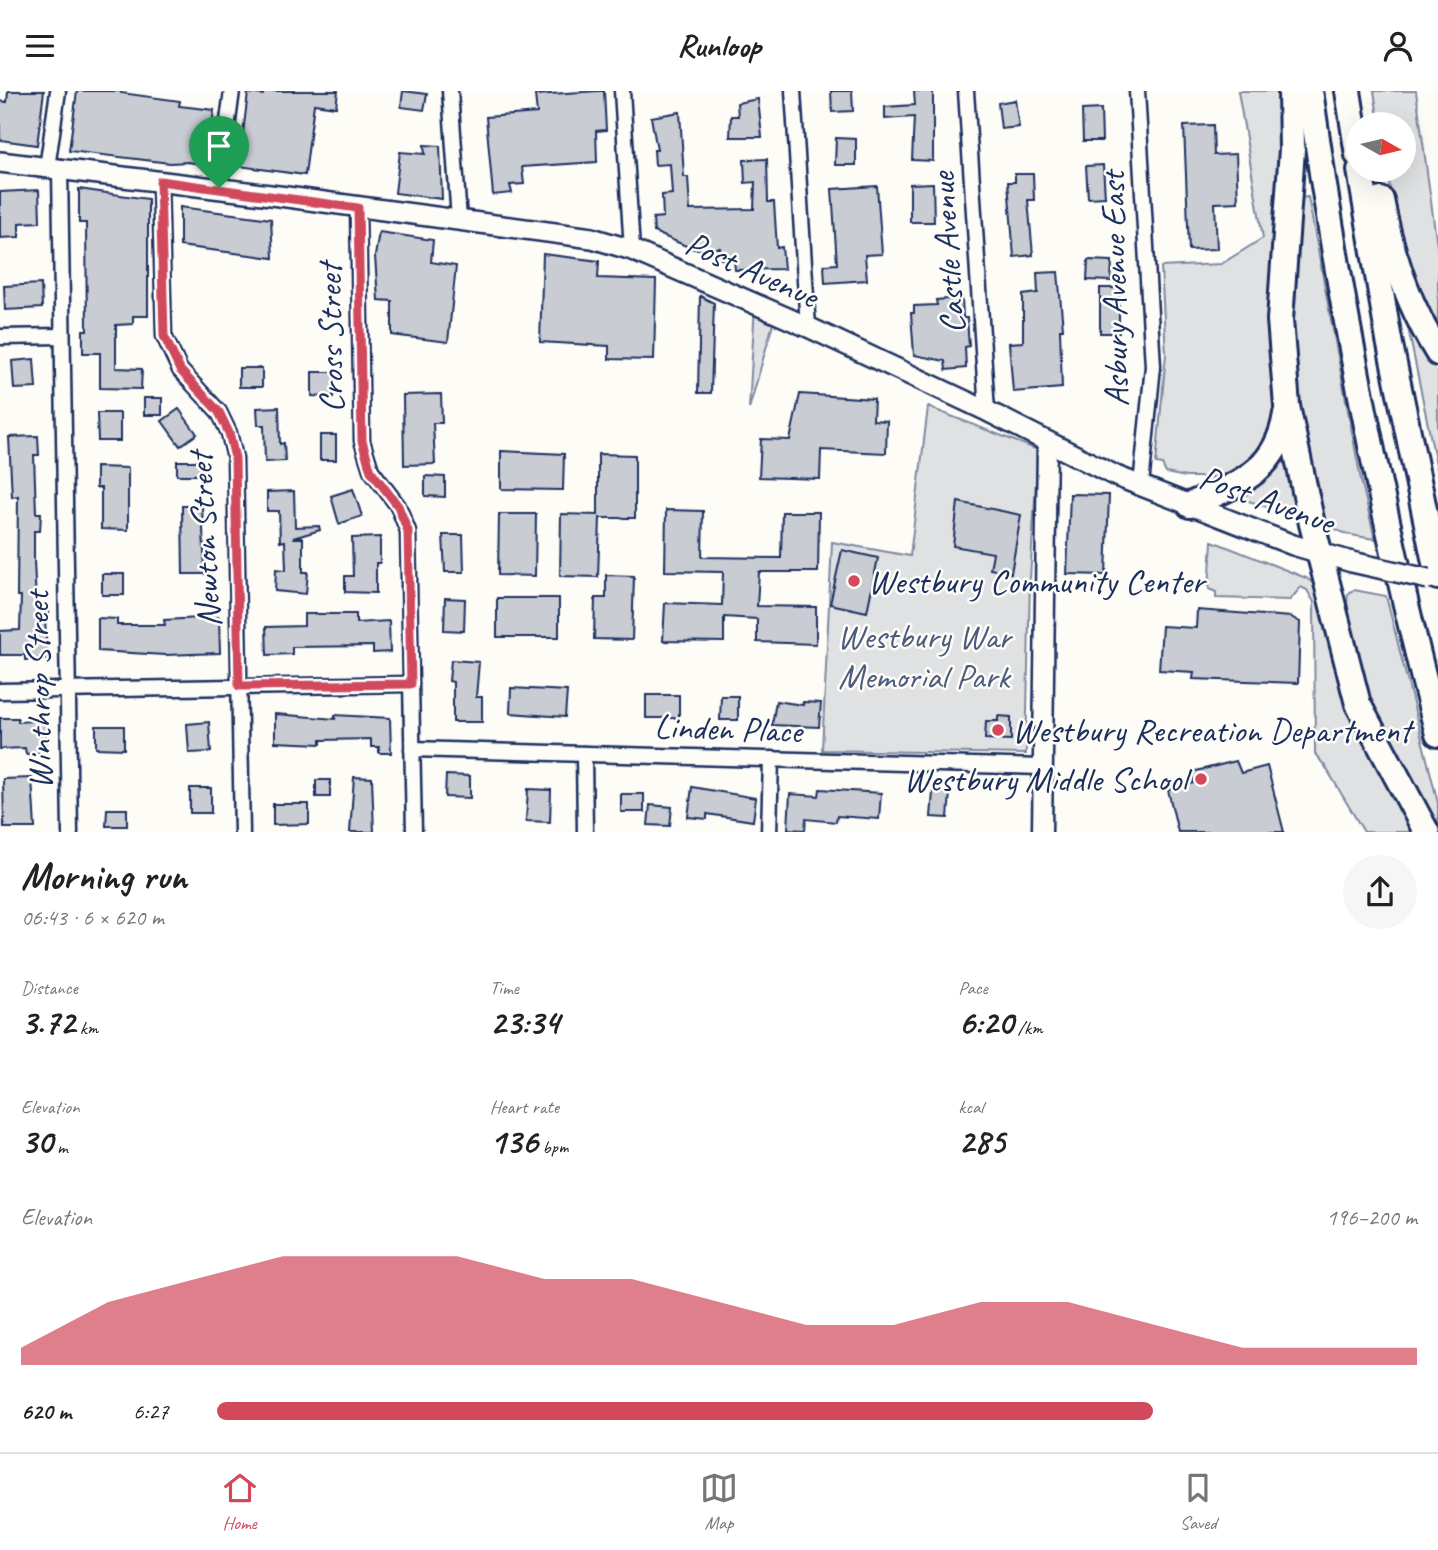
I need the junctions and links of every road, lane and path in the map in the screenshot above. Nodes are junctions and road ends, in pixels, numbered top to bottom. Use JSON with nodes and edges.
{"nodes":[{"id":1,"x":58,"y":91,"type":"edge"},
{"id":2,"x":232,"y":91,"type":"edge"},
{"id":3,"x":450,"y":91,"type":"edge"},
{"id":4,"x":622,"y":91,"type":"edge"},
{"id":5,"x":793,"y":91,"type":"edge"},
{"id":6,"x":966,"y":91,"type":"edge"},
{"id":7,"x":1137,"y":91,"type":"edge"},
{"id":8,"x":1291,"y":91,"type":"edge"},
{"id":9,"x":1310,"y":91,"type":"edge"},
{"id":10,"x":1350,"y":91,"type":"edge"},
{"id":11,"x":1353,"y":112,"type":"edge"},
{"id":12,"x":1356,"y":112,"type":"edge"},
{"id":13,"x":0,"y":162,"type":"edge"},
{"id":14,"x":53,"y":168,"type":"junction"},
{"id":15,"x":160,"y":181,"type":"junction"},
{"id":16,"x":1362,"y":182,"type":"edge"},
{"id":17,"x":1376,"y":182,"type":"edge"},
{"id":18,"x":219,"y":188,"type":"junction"},
{"id":19,"x":358,"y":208,"type":"junction"},
{"id":20,"x":459,"y":220,"type":"junction"},
{"id":21,"x":632,"y":250,"type":"junction"},
{"id":22,"x":808,"y":327,"type":"junction"},
{"id":23,"x":62,"y":336,"type":"junction"},
{"id":24,"x":0,"y":337,"type":"edge"},
{"id":25,"x":1438,"y":353,"type":"edge"},
{"id":26,"x":1287,"y":406,"type":"junction"},
{"id":27,"x":987,"y":411,"type":"junction"},
{"id":28,"x":1047,"y":442,"type":"junction"},
{"id":29,"x":1141,"y":485,"type":"junction"},
{"id":30,"x":1190,"y":505,"type":"junction"},
{"id":31,"x":1319,"y":553,"type":"junction"},
{"id":32,"x":1438,"y":578,"type":"edge"},
{"id":33,"x":411,"y":684,"type":"junction"},
{"id":34,"x":239,"y":686,"type":"junction"},
{"id":35,"x":68,"y":689,"type":"junction"},
{"id":36,"x":0,"y":691,"type":"edge"},
{"id":37,"x":1438,"y":734,"type":"edge"},
{"id":38,"x":412,"y":749,"type":"junction"},
{"id":39,"x":584,"y":754,"type":"junction"},
{"id":40,"x":771,"y":759,"type":"junction"},
{"id":41,"x":1041,"y":767,"type":"junction"},
{"id":42,"x":70,"y":832,"type":"edge"},
{"id":43,"x":242,"y":832,"type":"edge"},
{"id":44,"x":414,"y":832,"type":"edge"},
{"id":45,"x":585,"y":832,"type":"edge"},
{"id":46,"x":769,"y":832,"type":"edge"},
{"id":47,"x":1042,"y":832,"type":"edge"},
{"id":48,"x":1427,"y":832,"type":"edge"}],
"edges":[{"from":1,"to":14,"type":"street","name":"Winthrop Street"},
{"from":2,"to":18,"type":"street"},
{"from":3,"to":20,"type":"street"},
{"from":4,"to":21,"type":"street"},
{"from":5,"to":22,"type":"street"},
{"from":6,"to":27,"type":"street","name":"Castle Avenue"},
{"from":7,"to":29,"type":"street","name":"Asbury Avenue East"},
{"from":8,"to":26,"type":"highway"},
{"from":9,"to":37,"type":"highway"},
{"from":10,"to":11,"type":"highway"},
{"from":10,"to":12,"type":"highway"},
{"from":13,"to":14,"type":"main road","name":"Post Avenue"},
{"from":14,"to":15,"type":"main road","name":"Post Avenue"},
{"from":14,"to":23,"type":"street","name":"Winthrop Street"},
{"from":15,"to":18,"type":"main road","name":"Post Avenue"},
{"from":15,"to":34,"type":"street","name":"Newton Street"},
{"from":16,"to":32,"type":"highway"},
{"from":17,"to":25,"type":"highway"},
{"from":18,"to":19,"type":"main road","name":"Post Avenue"},
{"from":19,"to":20,"type":"main road","name":"Post Avenue"},
{"from":19,"to":33,"type":"street","name":"Cross Street"},
{"from":20,"to":21,"type":"main road","name":"Post Avenue"},
{"from":21,"to":22,"type":"main road","name":"Post Avenue"},
{"from":22,"to":27,"type":"main road","name":"Post Avenue"},
{"from":23,"to":24,"type":"street"},
{"from":23,"to":35,"type":"street","name":"Winthrop Street"},
{"from":26,"to":30,"type":"highway"},
{"from":26,"to":31,"type":"highway"},
{"from":27,"to":28,"type":"main road","name":"Post Avenue"},
{"from":28,"to":29,"type":"main road","name":"Post Avenue"},
{"from":28,"to":41,"type":"street"},
{"from":29,"to":30,"type":"main road","name":"Post Avenue"},
{"from":30,"to":31,"type":"main road","name":"Post Avenue"},
{"from":31,"to":32,"type":"main road","name":"Post Avenue","bridge":true},
{"from":31,"to":48,"type":"highway"},
{"from":33,"to":34,"type":"street"},
{"from":33,"to":38,"type":"street","name":"Cross Street"},
{"from":34,"to":35,"type":"street"},
{"from":34,"to":43,"type":"street","name":"Newton Street"},
{"from":35,"to":36,"type":"street"},
{"from":35,"to":42,"type":"street","name":"Winthrop Street"},
{"from":38,"to":39,"type":"street","name":"Linden Place"},
{"from":38,"to":44,"type":"street","name":"Cross Street"},
{"from":39,"to":40,"type":"street","name":"Linden Place"},
{"from":39,"to":45,"type":"street"},
{"from":40,"to":41,"type":"street","name":"Linden Place"},
{"from":40,"to":46,"type":"street"},
{"from":41,"to":47,"type":"street"}]}
